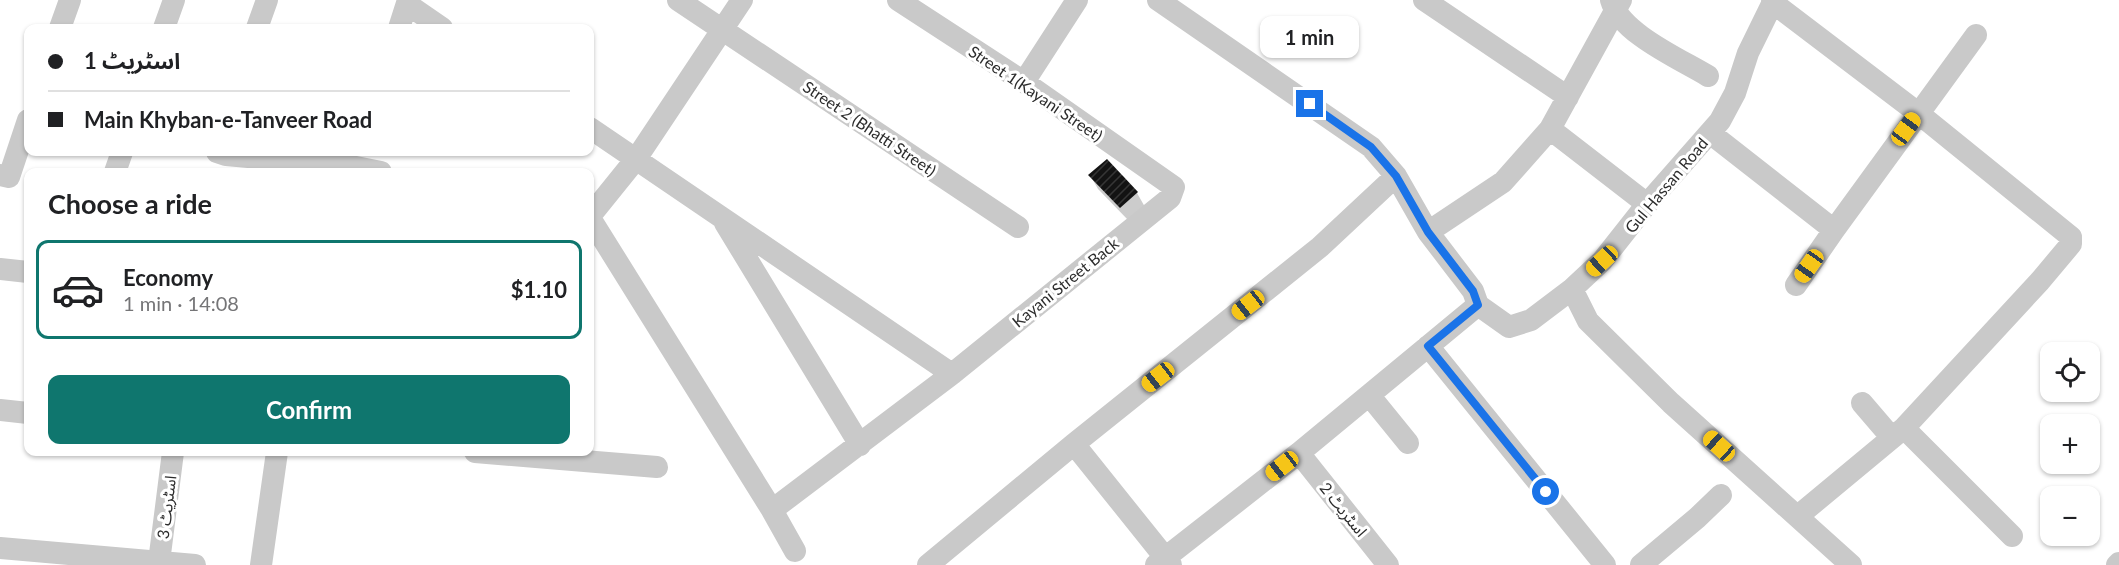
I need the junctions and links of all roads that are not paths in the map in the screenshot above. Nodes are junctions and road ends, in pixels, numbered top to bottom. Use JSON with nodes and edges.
{"nodes":[{"id":1,"x":70,"y":0,"type":"edge"},
{"id":2,"x":174,"y":0,"type":"edge"},
{"id":3,"x":267,"y":0,"type":"edge"},
{"id":4,"x":678,"y":0,"type":"edge"},
{"id":5,"x":742,"y":0,"type":"edge"},
{"id":6,"x":898,"y":0,"type":"edge"},
{"id":7,"x":1077,"y":0,"type":"edge"},
{"id":8,"x":1158,"y":0,"type":"edge"},
{"id":9,"x":1424,"y":0,"type":"edge"},
{"id":10,"x":1773,"y":1,"type":"edge"},
{"id":11,"x":407,"y":2,"type":"edge"},
{"id":12,"x":1615,"y":4,"type":"edge"},
{"id":13,"x":61,"y":24,"type":"edge"},
{"id":14,"x":165,"y":24,"type":"edge"},
{"id":15,"x":258,"y":24,"type":"edge"},
{"id":16,"x":400,"y":24,"type":"edge"},
{"id":17,"x":437,"y":24,"type":"edge"},
{"id":18,"x":722,"y":28,"type":"junction"},
{"id":19,"x":1976,"y":35,"type":"dead end"},
{"id":20,"x":1708,"y":76,"type":"dead end"},
{"id":21,"x":1024,"y":82,"type":"junction"},
{"id":22,"x":1568,"y":97,"type":"junction"},
{"id":23,"x":1918,"y":113,"type":"junction"},
{"id":24,"x":24,"y":129,"type":"edge"},
{"id":25,"x":1550,"y":129,"type":"junction"},
{"id":26,"x":594,"y":131,"type":"edge"},
{"id":27,"x":1710,"y":133,"type":"junction"},
{"id":28,"x":277,"y":156,"type":"edge"},
{"id":29,"x":354,"y":159,"type":"edge"},
{"id":30,"x":636,"y":159,"type":"junction"},
{"id":31,"x":373,"y":168,"type":"edge"},
{"id":32,"x":4,"y":176,"type":"edge"},
{"id":33,"x":1396,"y":176,"type":"junction"},
{"id":34,"x":1174,"y":187,"type":"joint"},
{"id":35,"x":1647,"y":204,"type":"junction"},
{"id":36,"x":594,"y":212,"type":"edge"},
{"id":37,"x":721,"y":217,"type":"junction"},
{"id":38,"x":594,"y":223,"type":"edge"},
{"id":39,"x":1018,"y":227,"type":"dead end"},
{"id":40,"x":1834,"y":230,"type":"junction"},
{"id":41,"x":1433,"y":237,"type":"junction"},
{"id":42,"x":0,"y":269,"type":"edge"},
{"id":43,"x":24,"y":272,"type":"edge"},
{"id":44,"x":1796,"y":285,"type":"dead end"},
{"id":45,"x":1572,"y":289,"type":"junction"},
{"id":46,"x":1478,"y":305,"type":"junction"},
{"id":47,"x":1428,"y":346,"type":"junction"},
{"id":48,"x":952,"y":374,"type":"junction"},
{"id":49,"x":1369,"y":394,"type":"junction"},
{"id":50,"x":1862,"y":403,"type":"dead end"},
{"id":51,"x":0,"y":410,"type":"edge"},
{"id":52,"x":24,"y":413,"type":"edge"},
{"id":53,"x":1898,"y":433,"type":"junction"},
{"id":54,"x":1408,"y":443,"type":"dead end"},
{"id":55,"x":1074,"y":444,"type":"junction"},
{"id":56,"x":860,"y":446,"type":"junction"},
{"id":57,"x":1299,"y":453,"type":"junction"},
{"id":58,"x":172,"y":456,"type":"edge"},
{"id":59,"x":276,"y":456,"type":"edge"},
{"id":60,"x":524,"y":456,"type":"edge"},
{"id":61,"x":657,"y":467,"type":"dead end"},
{"id":62,"x":1721,"y":495,"type":"dead end"},
{"id":63,"x":772,"y":510,"type":"junction"},
{"id":64,"x":1798,"y":516,"type":"junction"},
{"id":65,"x":2012,"y":536,"type":"dead end"},
{"id":66,"x":0,"y":548,"type":"edge"},
{"id":67,"x":795,"y":551,"type":"dead end"},
{"id":68,"x":159,"y":562,"type":"junction"},
{"id":69,"x":1164,"y":562,"type":"edge"},
{"id":70,"x":195,"y":565,"type":"edge"},
{"id":71,"x":261,"y":565,"type":"edge"},
{"id":72,"x":928,"y":565,"type":"edge"},
{"id":73,"x":1388,"y":565,"type":"edge"},
{"id":74,"x":1605,"y":565,"type":"edge"},
{"id":75,"x":1641,"y":565,"type":"edge"},
{"id":76,"x":1851,"y":565,"type":"edge"}],
"edges":[{"from":1,"to":13,"type":"street"},
{"from":2,"to":14,"type":"street"},
{"from":3,"to":15,"type":"street"},
{"from":4,"to":18,"type":"street","name":"Street 2 (Bhatti Street)"},
{"from":5,"to":18,"type":"street"},
{"from":6,"to":21,"type":"street","name":"Street 1(Kayani Street)"},
{"from":7,"to":21,"type":"street"},
{"from":8,"to":33,"type":"street"},
{"from":9,"to":22,"type":"street"},
{"from":10,"to":23,"type":"street"},
{"from":10,"to":27,"type":"street","name":"Gul Hassan Road"},
{"from":11,"to":16,"type":"street"},
{"from":11,"to":17,"type":"street"},
{"from":12,"to":20,"type":"street"},
{"from":12,"to":22,"type":"street"},
{"from":18,"to":30,"type":"street"},
{"from":18,"to":39,"type":"street","name":"Street 2 (Bhatti Street)"},
{"from":19,"to":23,"type":"street"},
{"from":21,"to":34,"type":"street","name":"Street 1(Kayani Street)"},
{"from":22,"to":25,"type":"street"},
{"from":23,"to":40,"type":"street"},
{"from":23,"to":53,"type":"street"},
{"from":24,"to":32,"type":"street"},
{"from":25,"to":35,"type":"street"},
{"from":25,"to":41,"type":"street"},
{"from":26,"to":30,"type":"street"},
{"from":27,"to":35,"type":"street","name":"Gul Hassan Road"},
{"from":27,"to":40,"type":"street"},
{"from":28,"to":29,"type":"street"},
{"from":29,"to":31,"type":"street"},
{"from":30,"to":36,"type":"street"},
{"from":30,"to":37,"type":"street"},
{"from":33,"to":41,"type":"street"},
{"from":33,"to":55,"type":"street"},
{"from":34,"to":48,"type":"street","name":"Kayani Street Back"},
{"from":35,"to":45,"type":"street","name":"Gul Hassan Road"},
{"from":37,"to":48,"type":"street"},
{"from":37,"to":56,"type":"street"},
{"from":38,"to":63,"type":"street"},
{"from":40,"to":44,"type":"street"},
{"from":41,"to":46,"type":"street"},
{"from":42,"to":43,"type":"street"},
{"from":45,"to":46,"type":"street","name":"Gul Hassan Road"},
{"from":45,"to":64,"type":"street"},
{"from":46,"to":47,"type":"street"},
{"from":47,"to":49,"type":"street"},
{"from":47,"to":74,"type":"street"},
{"from":48,"to":56,"type":"street","name":"Kayani Street Back"},
{"from":49,"to":54,"type":"street"},
{"from":49,"to":57,"type":"street"},
{"from":50,"to":53,"type":"street"},
{"from":51,"to":52,"type":"street"},
{"from":53,"to":64,"type":"street"},
{"from":53,"to":65,"type":"street"},
{"from":55,"to":69,"type":"street"},
{"from":55,"to":72,"type":"street"},
{"from":56,"to":63,"type":"street","name":"Kayani Street Back"},
{"from":57,"to":69,"type":"street"},
{"from":57,"to":73,"type":"street","name":"اسٹریٹ 2"},
{"from":58,"to":68,"type":"street","name":"اسٹریٹ 3"},
{"from":59,"to":71,"type":"street"},
{"from":60,"to":61,"type":"street"},
{"from":62,"to":75,"type":"street"},
{"from":63,"to":67,"type":"street"},
{"from":64,"to":76,"type":"street"},
{"from":66,"to":68,"type":"street"},
{"from":68,"to":70,"type":"street"}]}
